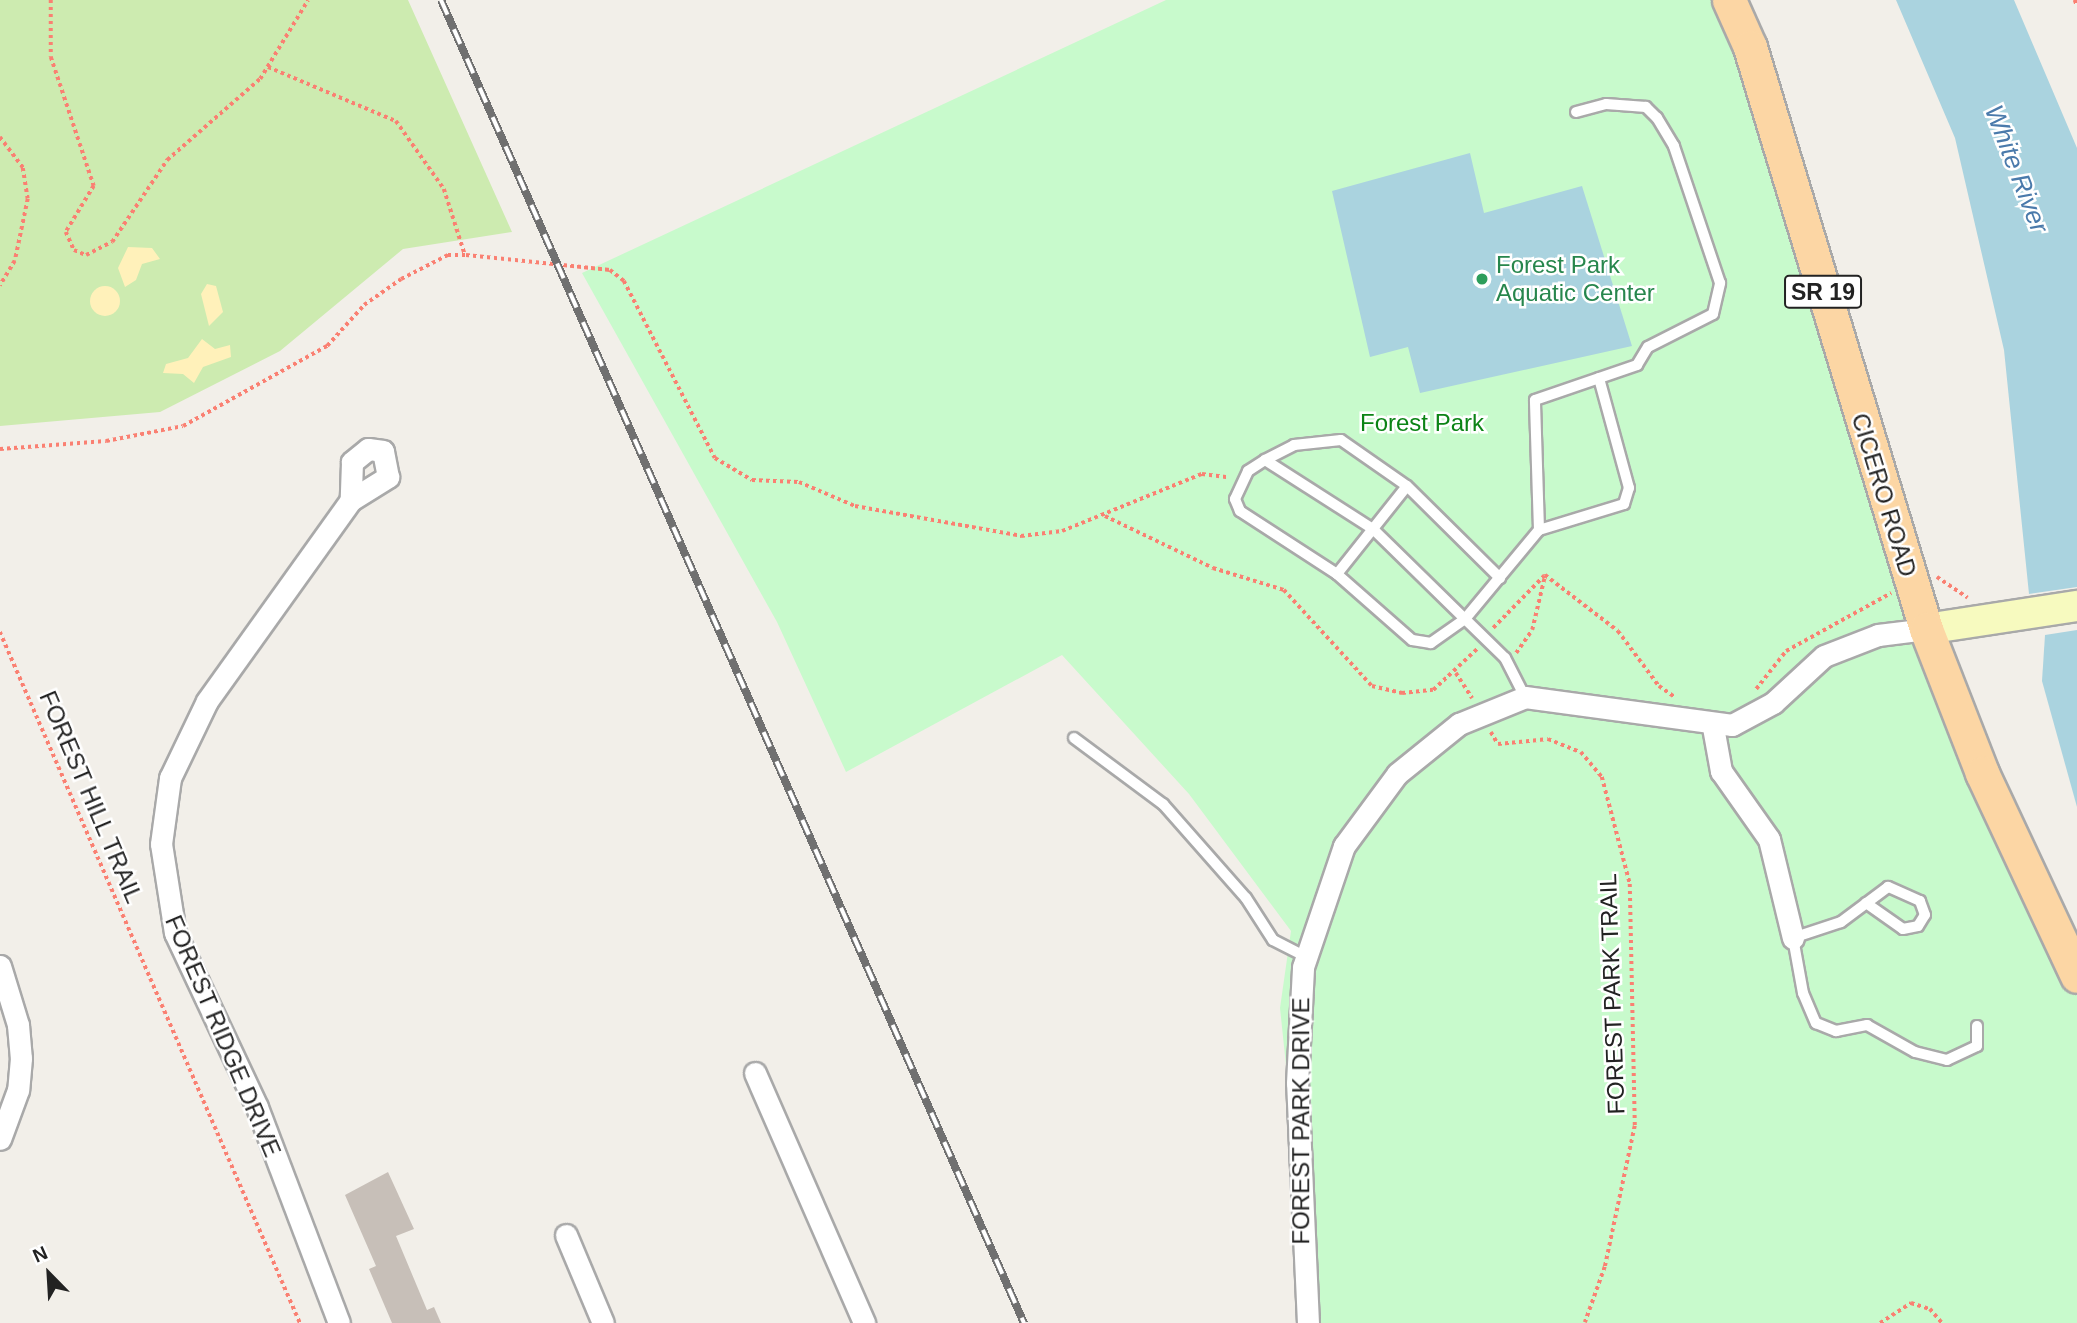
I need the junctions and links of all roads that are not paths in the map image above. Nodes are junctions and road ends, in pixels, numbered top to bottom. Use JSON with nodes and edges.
{"nodes":[{"id":1,"x":1730,"y":0,"type":"edge"},
{"id":2,"x":1576,"y":112,"type":"dead end"},
{"id":3,"x":1598,"y":378,"type":"junction"},
{"id":4,"x":1265,"y":460,"type":"junction"},
{"id":5,"x":1407,"y":486,"type":"junction"},
{"id":6,"x":351,"y":500,"type":"dead end"},
{"id":7,"x":1373,"y":529,"type":"junction"},
{"id":8,"x":1539,"y":530,"type":"junction"},
{"id":9,"x":1337,"y":574,"type":"junction"},
{"id":10,"x":1500,"y":578,"type":"junction"},
{"id":11,"x":2077,"y":606,"type":"edge"},
{"id":12,"x":1465,"y":619,"type":"junction"},
{"id":13,"x":1926,"y":629,"type":"junction"},
{"id":14,"x":1525,"y":697,"type":"junction"},
{"id":15,"x":1713,"y":727,"type":"junction"},
{"id":16,"x":1074,"y":738,"type":"dead end"},
{"id":17,"x":1866,"y":903,"type":"junction"},
{"id":18,"x":1793,"y":938,"type":"junction"},
{"id":19,"x":1305,"y":956,"type":"junction"},
{"id":20,"x":0,"y":966,"type":"edge"},
{"id":21,"x":2077,"y":976,"type":"edge"},
{"id":22,"x":1977,"y":1026,"type":"dead end"},
{"id":23,"x":755,"y":1073,"type":"dead end"},
{"id":24,"x":0,"y":1139,"type":"edge"},
{"id":25,"x":566,"y":1235,"type":"dead end"},
{"id":26,"x":339,"y":1323,"type":"edge"},
{"id":27,"x":603,"y":1323,"type":"edge"},
{"id":28,"x":864,"y":1323,"type":"edge"},
{"id":29,"x":1308,"y":1323,"type":"edge"}],
"edges":[{"from":1,"to":13,"type":"main road","name":"CICERO ROAD","number":"SR 19"},
{"from":2,"to":3,"type":"lane"},
{"from":3,"to":8,"type":"lane"},
{"from":3,"to":8,"type":"lane"},
{"from":4,"to":5,"type":"lane"},
{"from":4,"to":7,"type":"lane"},
{"from":4,"to":9,"type":"lane"},
{"from":5,"to":7,"type":"lane"},
{"from":5,"to":10,"type":"lane"},
{"from":6,"to":26,"type":"street","name":"FOREST RIDGE DRIVE"},
{"from":7,"to":9,"type":"lane"},
{"from":7,"to":12,"type":"lane"},
{"from":8,"to":10,"type":"lane"},
{"from":9,"to":12,"type":"lane"},
{"from":10,"to":12,"type":"lane"},
{"from":11,"to":13,"type":"main road"},
{"from":12,"to":14,"type":"lane"},
{"from":13,"to":15,"type":"street","name":"FOREST PARK DRIVE"},
{"from":13,"to":21,"type":"main road","name":"CICERO ROAD","number":"SR 19"},
{"from":14,"to":15,"type":"street","name":"FOREST PARK DRIVE"},
{"from":14,"to":19,"type":"street","name":"FOREST PARK DRIVE"},
{"from":15,"to":18,"type":"street"},
{"from":16,"to":19,"type":"lane"},
{"from":17,"to":17,"type":"lane"},
{"from":17,"to":18,"type":"lane"},
{"from":18,"to":22,"type":"lane"},
{"from":19,"to":29,"type":"street","name":"FOREST PARK DRIVE"},
{"from":20,"to":24,"type":"street"},
{"from":23,"to":28,"type":"street"},
{"from":25,"to":27,"type":"street"}]}
